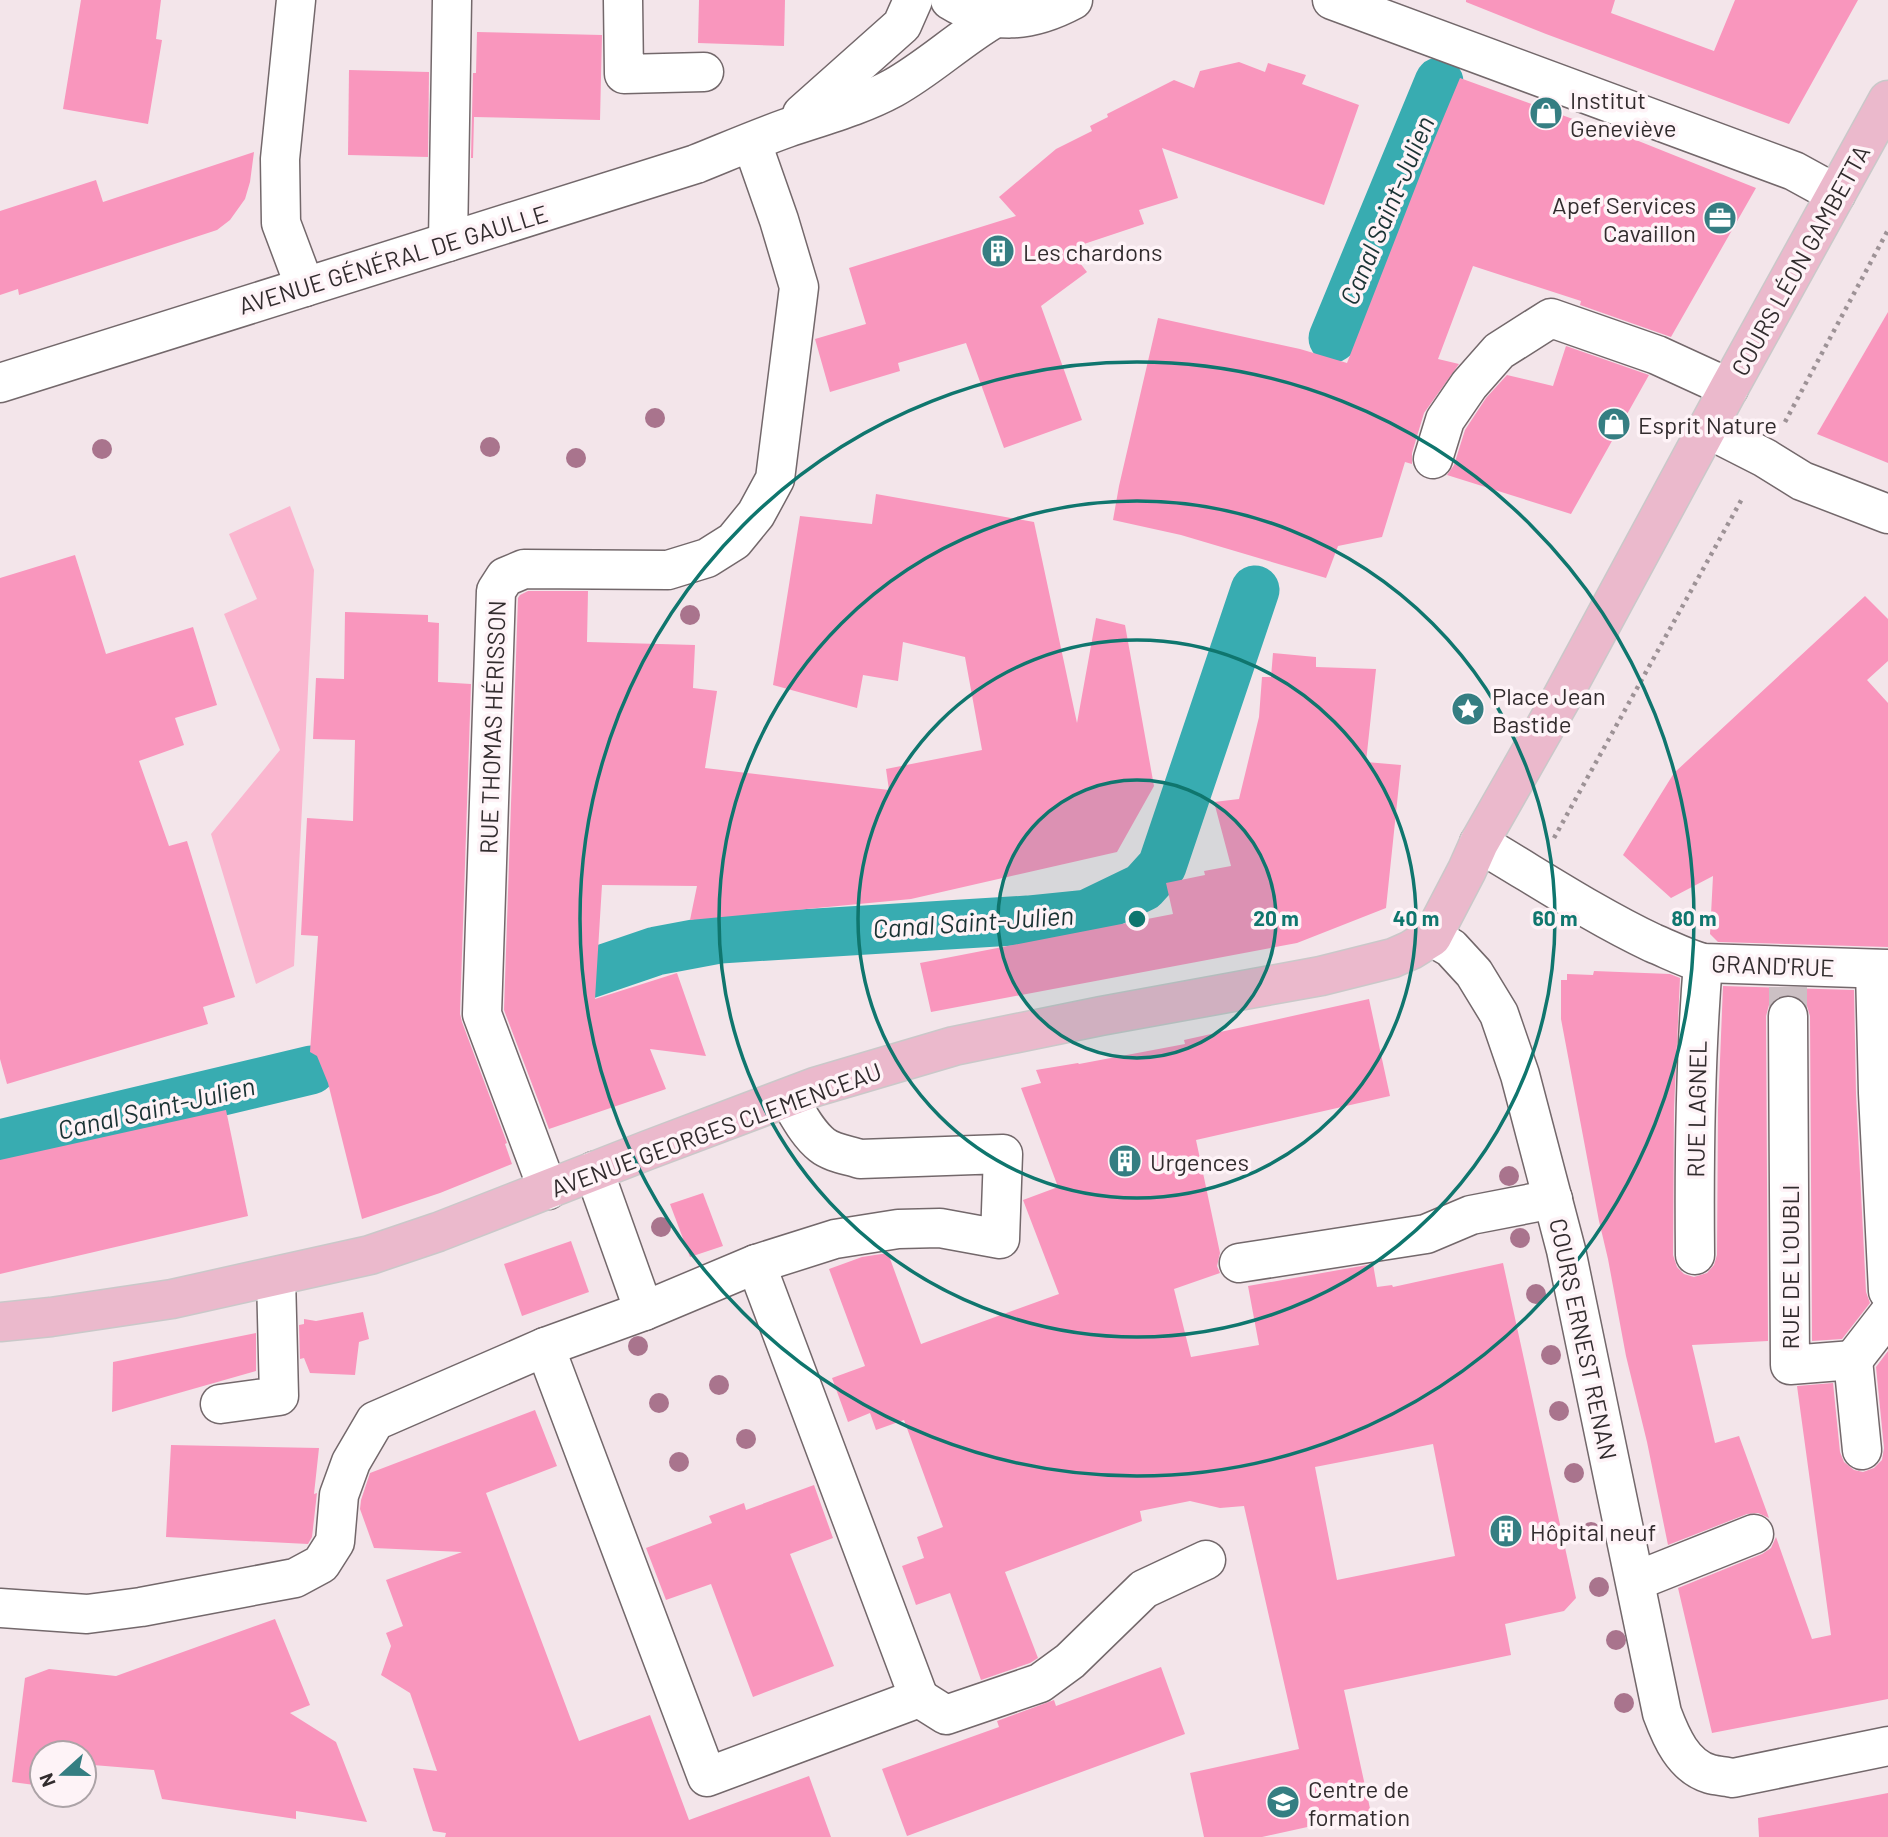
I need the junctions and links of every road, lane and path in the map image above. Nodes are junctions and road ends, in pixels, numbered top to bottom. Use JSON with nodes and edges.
{"nodes":[{"id":1,"x":296,"y":0,"type":"edge"},
{"id":2,"x":452,"y":0,"type":"edge"},
{"id":3,"x":622,"y":0,"type":"edge"},
{"id":4,"x":913,"y":0,"type":"edge"},
{"id":5,"x":950,"y":0,"type":"edge"},
{"id":6,"x":1073,"y":0,"type":"edge"},
{"id":7,"x":1332,"y":0,"type":"edge"},
{"id":8,"x":995,"y":18,"type":"junction"},
{"id":9,"x":704,"y":72,"type":"dead end"},
{"id":10,"x":1888,"y":100,"type":"edge"},
{"id":11,"x":768,"y":136,"type":"junction"},
{"id":12,"x":1836,"y":194,"type":"junction"},
{"id":13,"x":1888,"y":230,"type":"edge"},
{"id":14,"x":448,"y":243,"type":"junction"},
{"id":15,"x":305,"y":287,"type":"junction"},
{"id":16,"x":0,"y":383,"type":"edge"},
{"id":17,"x":1729,"y":388,"type":"junction"},
{"id":18,"x":1708,"y":429,"type":"junction"},
{"id":19,"x":1433,"y":458,"type":"dead end"},
{"id":20,"x":1765,"y":458,"type":"junction"},
{"id":21,"x":1888,"y":514,"type":"edge"},
{"id":22,"x":1479,"y":843,"type":"junction"},
{"id":23,"x":1533,"y":876,"type":"junction"},
{"id":24,"x":1432,"y":937,"type":"junction"},
{"id":25,"x":1703,"y":963,"type":"junction"},
{"id":26,"x":1882,"y":969,"type":"edge"},
{"id":27,"x":1788,"y":990,"type":"junction"},
{"id":28,"x":1883,"y":1093,"type":"edge"},
{"id":29,"x":788,"y":1098,"type":"junction"},
{"id":30,"x":594,"y":1171,"type":"junction"},
{"id":31,"x":548,"y":1190,"type":"junction"},
{"id":32,"x":1553,"y":1199,"type":"junction"},
{"id":33,"x":1695,"y":1255,"type":"dead end"},
{"id":34,"x":1239,"y":1263,"type":"dead end"},
{"id":35,"x":756,"y":1264,"type":"junction"},
{"id":36,"x":276,"y":1276,"type":"junction"},
{"id":37,"x":1888,"y":1290,"type":"edge"},
{"id":38,"x":644,"y":1311,"type":"junction"},
{"id":39,"x":1888,"y":1315,"type":"edge"},
{"id":40,"x":0,"y":1322,"type":"edge"},
{"id":41,"x":545,"y":1347,"type":"junction"},
{"id":42,"x":1853,"y":1360,"type":"junction"},
{"id":43,"x":220,"y":1404,"type":"dead end"},
{"id":44,"x":1862,"y":1450,"type":"dead end"},
{"id":45,"x":1754,"y":1534,"type":"dead end"},
{"id":46,"x":1206,"y":1560,"type":"dead end"},
{"id":47,"x":1636,"y":1581,"type":"junction"},
{"id":48,"x":0,"y":1608,"type":"edge"},
{"id":49,"x":919,"y":1698,"type":"junction"},
{"id":50,"x":1888,"y":1746,"type":"edge"}],
"edges":[{"from":1,"to":15,"type":"street"},
{"from":2,"to":14,"type":"street"},
{"from":3,"to":9,"type":"street"},
{"from":4,"to":11,"type":"street","name":"AVENUE GÉNÉRAL DE GAULLE"},
{"from":5,"to":8,"type":"street"},
{"from":6,"to":8,"type":"street"},
{"from":7,"to":12,"type":"street"},
{"from":8,"to":11,"type":"street","name":"AVENUE GÉNÉRAL DE GAULLE"},
{"from":10,"to":12,"type":"main road","name":"COURS LÉON GAMBETTA"},
{"from":11,"to":14,"type":"street","name":"AVENUE GÉNÉRAL DE GAULLE"},
{"from":11,"to":31,"type":"street","name":"RUE THOMAS HÉRISSON"},
{"from":12,"to":17,"type":"main road","name":"COURS LÉON GAMBETTA"},
{"from":13,"to":20,"type":"path"},
{"from":14,"to":15,"type":"street","name":"AVENUE GÉNÉRAL DE GAULLE"},
{"from":15,"to":16,"type":"street","name":"AVENUE GÉNÉRAL DE GAULLE"},
{"from":17,"to":18,"type":"main road","name":"COURS LÉON GAMBETTA"},
{"from":17,"to":19,"type":"street"},
{"from":18,"to":20,"type":"street"},
{"from":18,"to":22,"type":"main road","name":"COURS LÉON GAMBETTA"},
{"from":20,"to":21,"type":"street"},
{"from":20,"to":23,"type":"path"},
{"from":22,"to":23,"type":"street","name":"GRAND'RUE"},
{"from":22,"to":24,"type":"main road","name":"COURS LÉON GAMBETTA"},
{"from":23,"to":25,"type":"street","name":"GRAND'RUE"},
{"from":24,"to":29,"type":"main road","name":"AVENUE GEORGES CLEMENCEAU"},
{"from":24,"to":32,"type":"street","name":"COURS ERNEST RENAN"},
{"from":25,"to":27,"type":"street","name":"GRAND'RUE"},
{"from":25,"to":33,"type":"street","name":"RUE LAGNEL"},
{"from":26,"to":27,"type":"street","name":"GRAND'RUE"},
{"from":26,"to":28,"type":"street"},
{"from":27,"to":42,"type":"street","name":"RUE DE L'OUBLI"},
{"from":28,"to":37,"type":"street"},
{"from":29,"to":30,"type":"main road","name":"AVENUE GEORGES CLEMENCEAU"},
{"from":29,"to":35,"type":"street"},
{"from":30,"to":31,"type":"main road","name":"AVENUE GEORGES CLEMENCEAU"},
{"from":30,"to":38,"type":"street"},
{"from":31,"to":36,"type":"main road","name":"AVENUE GEORGES CLEMENCEAU"},
{"from":32,"to":34,"type":"street"},
{"from":32,"to":47,"type":"street","name":"COURS ERNEST RENAN"},
{"from":35,"to":38,"type":"street"},
{"from":35,"to":49,"type":"street"},
{"from":36,"to":40,"type":"main road","name":"AVENUE GEORGES CLEMENCEAU"},
{"from":36,"to":43,"type":"street"},
{"from":38,"to":41,"type":"street"},
{"from":39,"to":42,"type":"street"},
{"from":41,"to":48,"type":"street"},
{"from":41,"to":49,"type":"street"},
{"from":42,"to":44,"type":"street"},
{"from":45,"to":47,"type":"street"},
{"from":46,"to":49,"type":"street"},
{"from":47,"to":50,"type":"street","name":"COURS ERNEST RENAN"}]}
